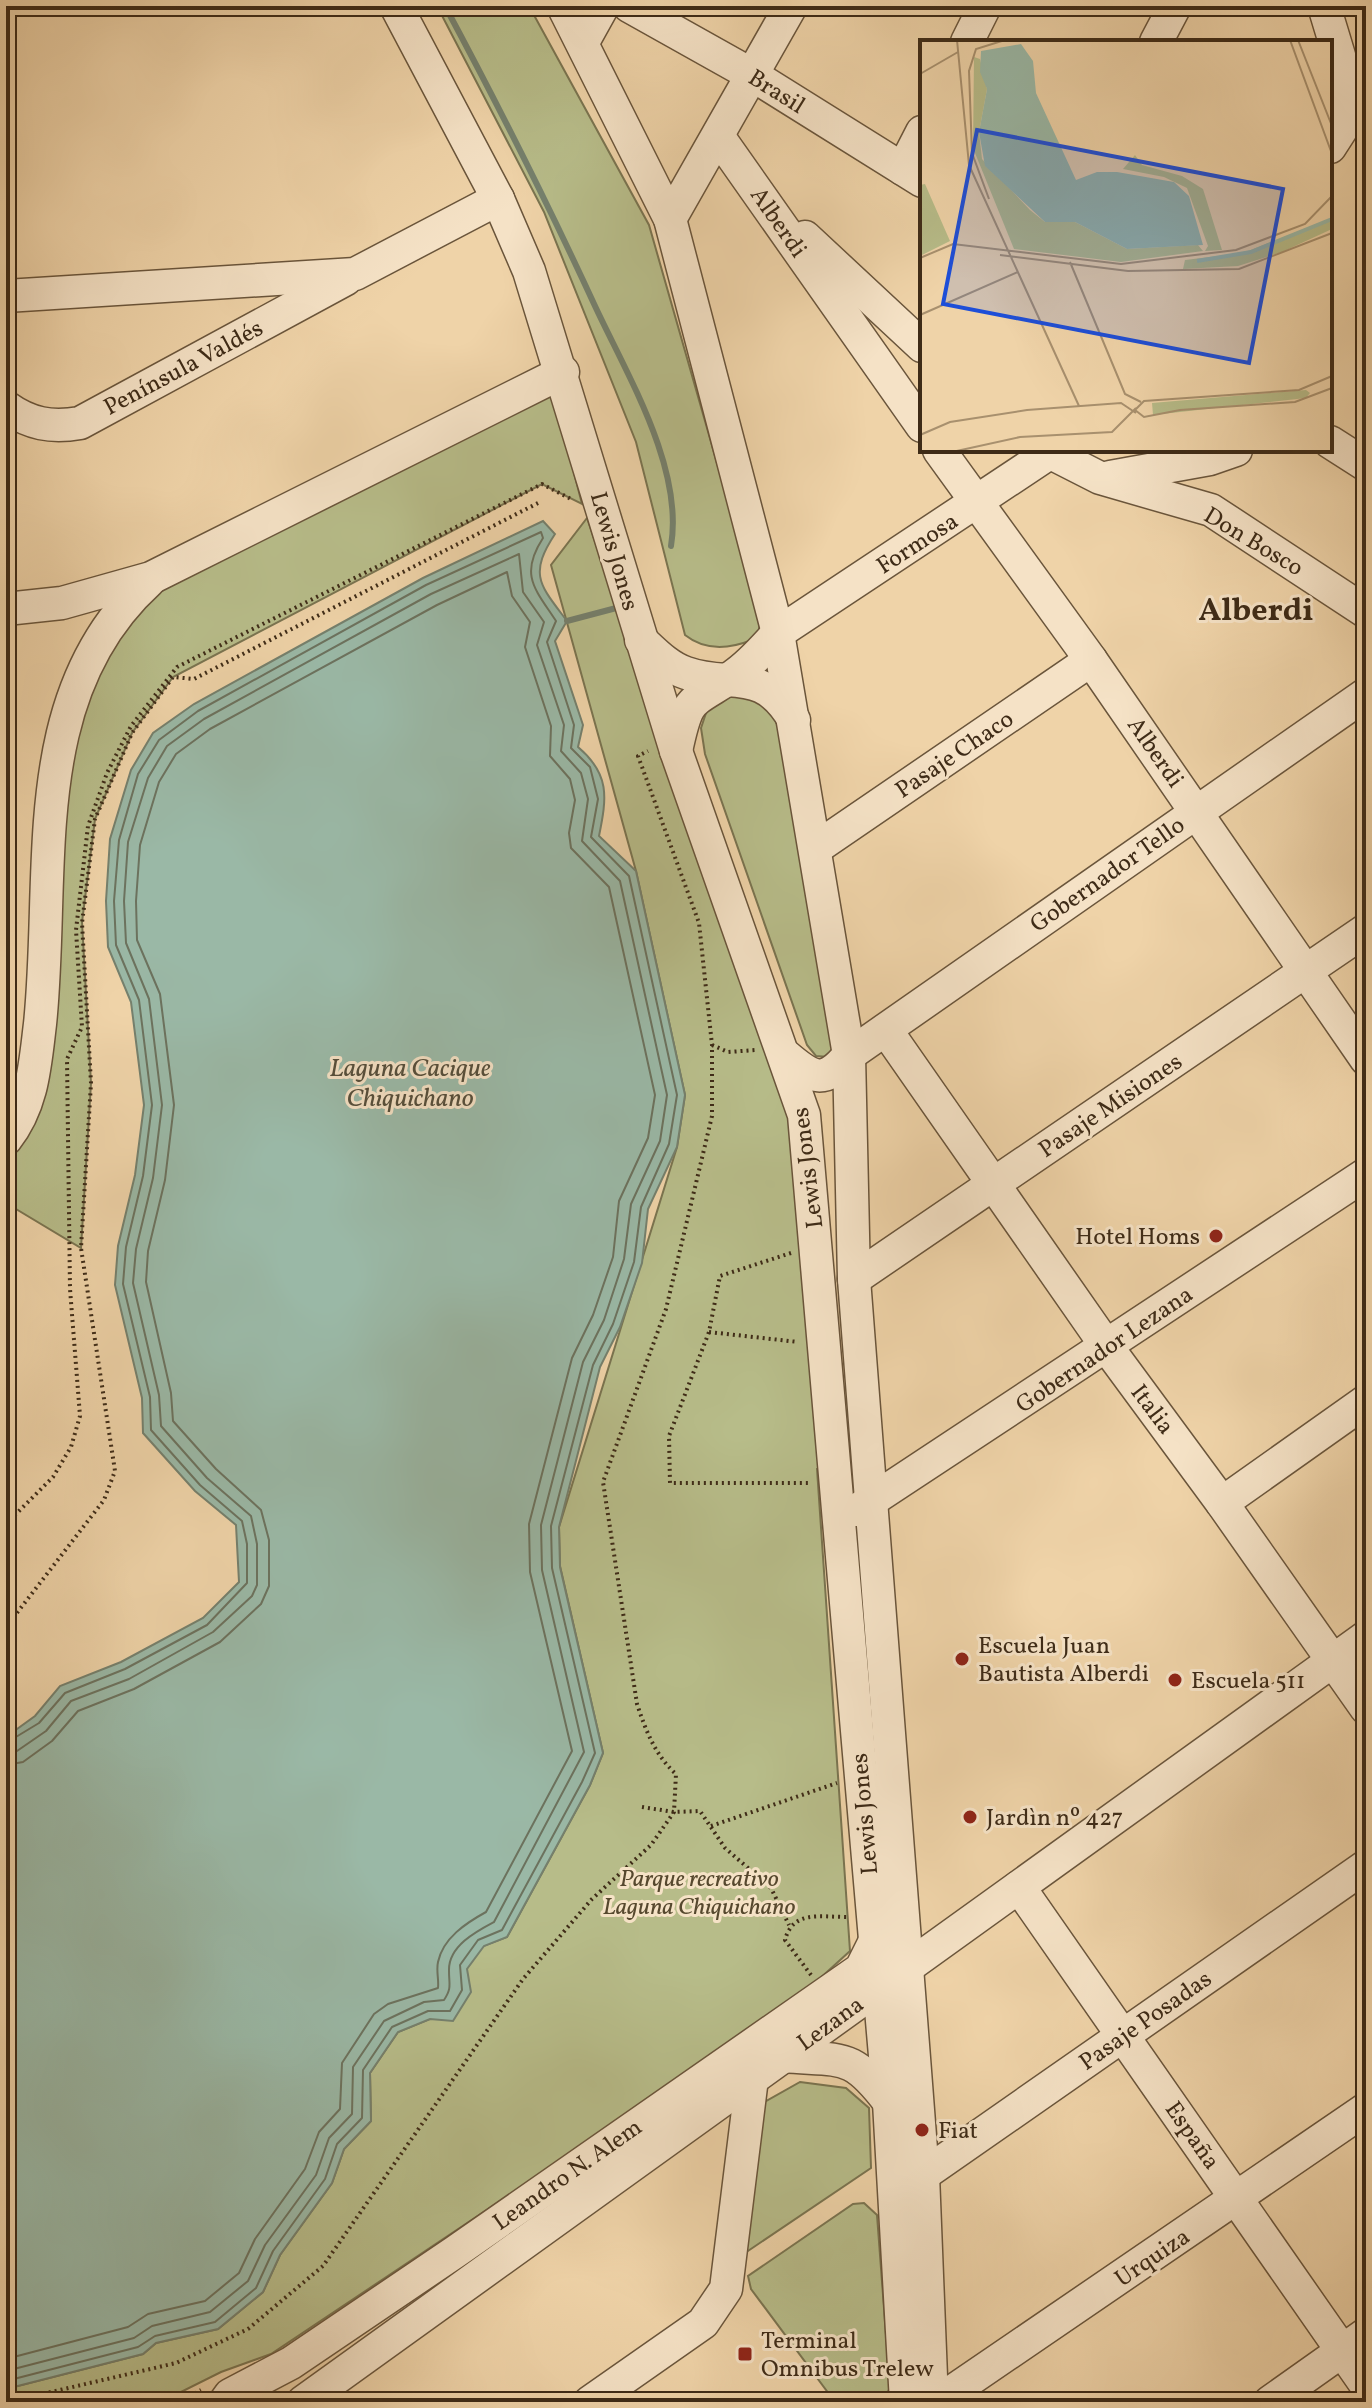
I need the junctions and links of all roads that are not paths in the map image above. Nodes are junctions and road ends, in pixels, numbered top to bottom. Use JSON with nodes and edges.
{"nodes":[{"id":1,"x":396,"y":6,"type":"edge"},
{"id":2,"x":563,"y":6,"type":"edge"},
{"id":3,"x":603,"y":6,"type":"edge"},
{"id":4,"x":629,"y":6,"type":"edge"},
{"id":5,"x":791,"y":6,"type":"edge"},
{"id":6,"x":985,"y":6,"type":"edge"},
{"id":7,"x":1175,"y":6,"type":"edge"},
{"id":8,"x":1324,"y":6,"type":"edge"},
{"id":9,"x":968,"y":40,"type":"edge"},
{"id":10,"x":1157,"y":40,"type":"edge"},
{"id":11,"x":583,"y":42,"type":"junction"},
{"id":12,"x":754,"y":76,"type":"junction"},
{"id":13,"x":718,"y":136,"type":"junction"},
{"id":14,"x":920,"y":142,"type":"edge"},
{"id":15,"x":1332,"y":144,"type":"edge"},
{"id":16,"x":913,"y":175,"type":"edge"},
{"id":17,"x":759,"y":194,"type":"junction"},
{"id":18,"x":498,"y":199,"type":"junction"},
{"id":19,"x":670,"y":219,"type":"junction"},
{"id":20,"x":355,"y":274,"type":"junction"},
{"id":21,"x":6,"y":296,"type":"edge"},
{"id":22,"x":920,"y":344,"type":"edge"},
{"id":23,"x":563,"y":372,"type":"junction"},
{"id":24,"x":6,"y":407,"type":"edge"},
{"id":25,"x":920,"y":423,"type":"edge"},
{"id":26,"x":1332,"y":443,"type":"edge"},
{"id":27,"x":940,"y":452,"type":"edge"},
{"id":28,"x":1049,"y":452,"type":"edge"},
{"id":29,"x":1052,"y":452,"type":"edge"},
{"id":30,"x":1223,"y":454,"type":"edge"},
{"id":31,"x":1366,"y":465,"type":"edge"},
{"id":32,"x":1100,"y":478,"type":"junction"},
{"id":33,"x":977,"y":504,"type":"junction"},
{"id":34,"x":1211,"y":510,"type":"junction"},
{"id":35,"x":151,"y":578,"type":"junction"},
{"id":36,"x":6,"y":609,"type":"edge"},
{"id":37,"x":1366,"y":612,"type":"edge"},
{"id":38,"x":778,"y":633,"type":"junction"},
{"id":39,"x":640,"y":639,"type":"junction"},
{"id":40,"x":1091,"y":660,"type":"junction"},
{"id":41,"x":731,"y":678,"type":"junction"},
{"id":42,"x":1366,"y":694,"type":"edge"},
{"id":43,"x":796,"y":722,"type":"junction"},
{"id":44,"x":663,"y":751,"type":"junction"},
{"id":45,"x":1197,"y":811,"type":"junction"},
{"id":46,"x":816,"y":848,"type":"junction"},
{"id":47,"x":1366,"y":930,"type":"edge"},
{"id":48,"x":1304,"y":973,"type":"junction"},
{"id":49,"x":886,"y":1030,"type":"junction"},
{"id":50,"x":777,"y":1052,"type":"junction"},
{"id":51,"x":849,"y":1055,"type":"junction"},
{"id":52,"x":1366,"y":1059,"type":"edge"},
{"id":53,"x":6,"y":1139,"type":"edge"},
{"id":54,"x":1366,"y":1174,"type":"edge"},
{"id":55,"x":992,"y":1185,"type":"junction"},
{"id":56,"x":854,"y":1279,"type":"junction"},
{"id":57,"x":1107,"y":1347,"type":"junction"},
{"id":58,"x":1366,"y":1401,"type":"edge"},
{"id":59,"x":873,"y":1503,"type":"junction"},
{"id":60,"x":1222,"y":1503,"type":"junction"},
{"id":61,"x":840,"y":1518,"type":"junction"},
{"id":62,"x":1366,"y":1637,"type":"edge"},
{"id":63,"x":1334,"y":1660,"type":"junction"},
{"id":64,"x":1366,"y":1708,"type":"edge"},
{"id":65,"x":1366,"y":1866,"type":"edge"},
{"id":66,"x":1019,"y":1887,"type":"junction"},
{"id":67,"x":874,"y":1943,"type":"junction"},
{"id":68,"x":908,"y":1967,"type":"junction"},
{"id":69,"x":877,"y":1989,"type":"junction"},
{"id":70,"x":1123,"y":2035,"type":"junction"},
{"id":71,"x":783,"y":2056,"type":"junction"},
{"id":72,"x":752,"y":2078,"type":"junction"},
{"id":73,"x":889,"y":2102,"type":"junction"},
{"id":74,"x":1366,"y":2109,"type":"edge"},
{"id":75,"x":923,"y":2175,"type":"junction"},
{"id":76,"x":1237,"y":2199,"type":"junction"},
{"id":77,"x":1354,"y":2342,"type":"edge"},
{"id":78,"x":1366,"y":2385,"type":"edge"},
{"id":79,"x":225,"y":2394,"type":"edge"},
{"id":80,"x":278,"y":2402,"type":"edge"},
{"id":81,"x":303,"y":2402,"type":"edge"},
{"id":82,"x":590,"y":2402,"type":"edge"},
{"id":83,"x":906,"y":2402,"type":"edge"},
{"id":84,"x":934,"y":2402,"type":"edge"},
{"id":85,"x":1270,"y":2402,"type":"edge"}],
"edges":[{"from":1,"to":18,"type":"street","name":"Lewis Jones"},
{"from":2,"to":11,"type":"street","name":"Lewis Jones"},
{"from":3,"to":11,"type":"street"},
{"from":4,"to":12,"type":"street","name":"Brasil"},
{"from":5,"to":12,"type":"street"},
{"from":6,"to":9,"type":"street"},
{"from":7,"to":10,"type":"street"},
{"from":8,"to":15,"type":"street"},
{"from":11,"to":19,"type":"street","name":"Lewis Jones"},
{"from":12,"to":13,"type":"street"},
{"from":12,"to":16,"type":"street","name":"Brasil"},
{"from":13,"to":17,"type":"street","name":"Alberdi"},
{"from":13,"to":19,"type":"street"},
{"from":14,"to":16,"type":"street"},
{"from":17,"to":22,"type":"street"},
{"from":17,"to":25,"type":"street","name":"Alberdi"},
{"from":18,"to":20,"type":"street","name":"Península Valdés"},
{"from":18,"to":23,"type":"street","name":"Lewis Jones"},
{"from":19,"to":38,"type":"street","name":"Lewis Jones"},
{"from":20,"to":21,"type":"street","name":"Península Valdés"},
{"from":20,"to":24,"type":"street","name":"Península Valdés"},
{"from":23,"to":35,"type":"street"},
{"from":23,"to":39,"type":"street","name":"Lewis Jones"},
{"from":26,"to":31,"type":"street"},
{"from":27,"to":33,"type":"street","name":"Alberdi"},
{"from":28,"to":33,"type":"street","name":"Formosa"},
{"from":29,"to":32,"type":"street","name":"Don Bosco"},
{"from":30,"to":32,"type":"street"},
{"from":30,"to":34,"type":"street"},
{"from":32,"to":34,"type":"street","name":"Don Bosco"},
{"from":33,"to":38,"type":"street","name":"Formosa"},
{"from":33,"to":40,"type":"street","name":"Alberdi"},
{"from":34,"to":37,"type":"street","name":"Don Bosco"},
{"from":35,"to":36,"type":"street"},
{"from":35,"to":53,"type":"street"},
{"from":38,"to":41,"type":"street","name":"Formosa"},
{"from":38,"to":43,"type":"street","name":"Lewis Jones"},
{"from":39,"to":41,"type":"street"},
{"from":39,"to":44,"type":"street","name":"Lewis Jones"},
{"from":40,"to":45,"type":"street","name":"Alberdi"},
{"from":40,"to":46,"type":"street","name":"Pasaje Chaco"},
{"from":41,"to":43,"type":"street"},
{"from":41,"to":44,"type":"street","name":"Formosa"},
{"from":42,"to":45,"type":"street","name":"Gobernador Tello"},
{"from":43,"to":46,"type":"street","name":"Lewis Jones"},
{"from":44,"to":50,"type":"street","name":"Lewis Jones"},
{"from":45,"to":48,"type":"street","name":"Alberdi"},
{"from":45,"to":49,"type":"street","name":"Gobernador Tello"},
{"from":46,"to":51,"type":"street","name":"Lewis Jones"},
{"from":47,"to":48,"type":"street","name":"Pasaje Misiones"},
{"from":48,"to":52,"type":"street","name":"Alberdi"},
{"from":48,"to":55,"type":"street","name":"Pasaje Misiones"},
{"from":49,"to":51,"type":"street","name":"Gobernador Tello"},
{"from":49,"to":55,"type":"street","name":"Italia"},
{"from":50,"to":51,"type":"street","name":"Gobernador Tello"},
{"from":50,"to":61,"type":"street","name":"Lewis Jones"},
{"from":51,"to":56,"type":"street","name":"Lewis Jones"},
{"from":54,"to":57,"type":"street","name":"Gobernador Lezana"},
{"from":55,"to":56,"type":"street","name":"Pasaje Misiones"},
{"from":55,"to":57,"type":"street","name":"Italia"},
{"from":56,"to":59,"type":"street","name":"Lewis Jones"},
{"from":57,"to":59,"type":"street","name":"Gobernador Lezana"},
{"from":57,"to":60,"type":"street","name":"Italia"},
{"from":58,"to":60,"type":"street"},
{"from":59,"to":61,"type":"street","name":"Gobernador Lezana"},
{"from":59,"to":68,"type":"street","name":"Lewis Jones"},
{"from":60,"to":63,"type":"street","name":"Italia"},
{"from":61,"to":67,"type":"street","name":"Lewis Jones"},
{"from":62,"to":63,"type":"street"},
{"from":63,"to":64,"type":"street","name":"Italia"},
{"from":63,"to":66,"type":"street"},
{"from":65,"to":70,"type":"street","name":"Pasaje Posadas"},
{"from":66,"to":68,"type":"street"},
{"from":66,"to":70,"type":"street","name":"España"},
{"from":67,"to":69,"type":"street","name":"Lewis Jones"},
{"from":67,"to":79,"type":"street","name":"Leandro N. Alem"},
{"from":68,"to":69,"type":"street","name":"Lezana"},
{"from":68,"to":75,"type":"street","name":"Lewis Jones"},
{"from":69,"to":71,"type":"street","name":"Lezana"},
{"from":69,"to":73,"type":"street","name":"Lewis Jones"},
{"from":70,"to":75,"type":"street","name":"Pasaje Posadas"},
{"from":70,"to":76,"type":"street","name":"España"},
{"from":71,"to":72,"type":"street","name":"Lezana"},
{"from":71,"to":73,"type":"street"},
{"from":72,"to":81,"type":"street","name":"Leandro N. Alem"},
{"from":72,"to":82,"type":"street"},
{"from":73,"to":83,"type":"street","name":"Lewis Jones"},
{"from":74,"to":76,"type":"street","name":"Urquiza"},
{"from":75,"to":84,"type":"street","name":"Lewis Jones"},
{"from":76,"to":77,"type":"street","name":"España"},
{"from":76,"to":84,"type":"street","name":"Urquiza"},
{"from":77,"to":78,"type":"street","name":"España"},
{"from":77,"to":85,"type":"street"},
{"from":79,"to":80,"type":"street"}]}
